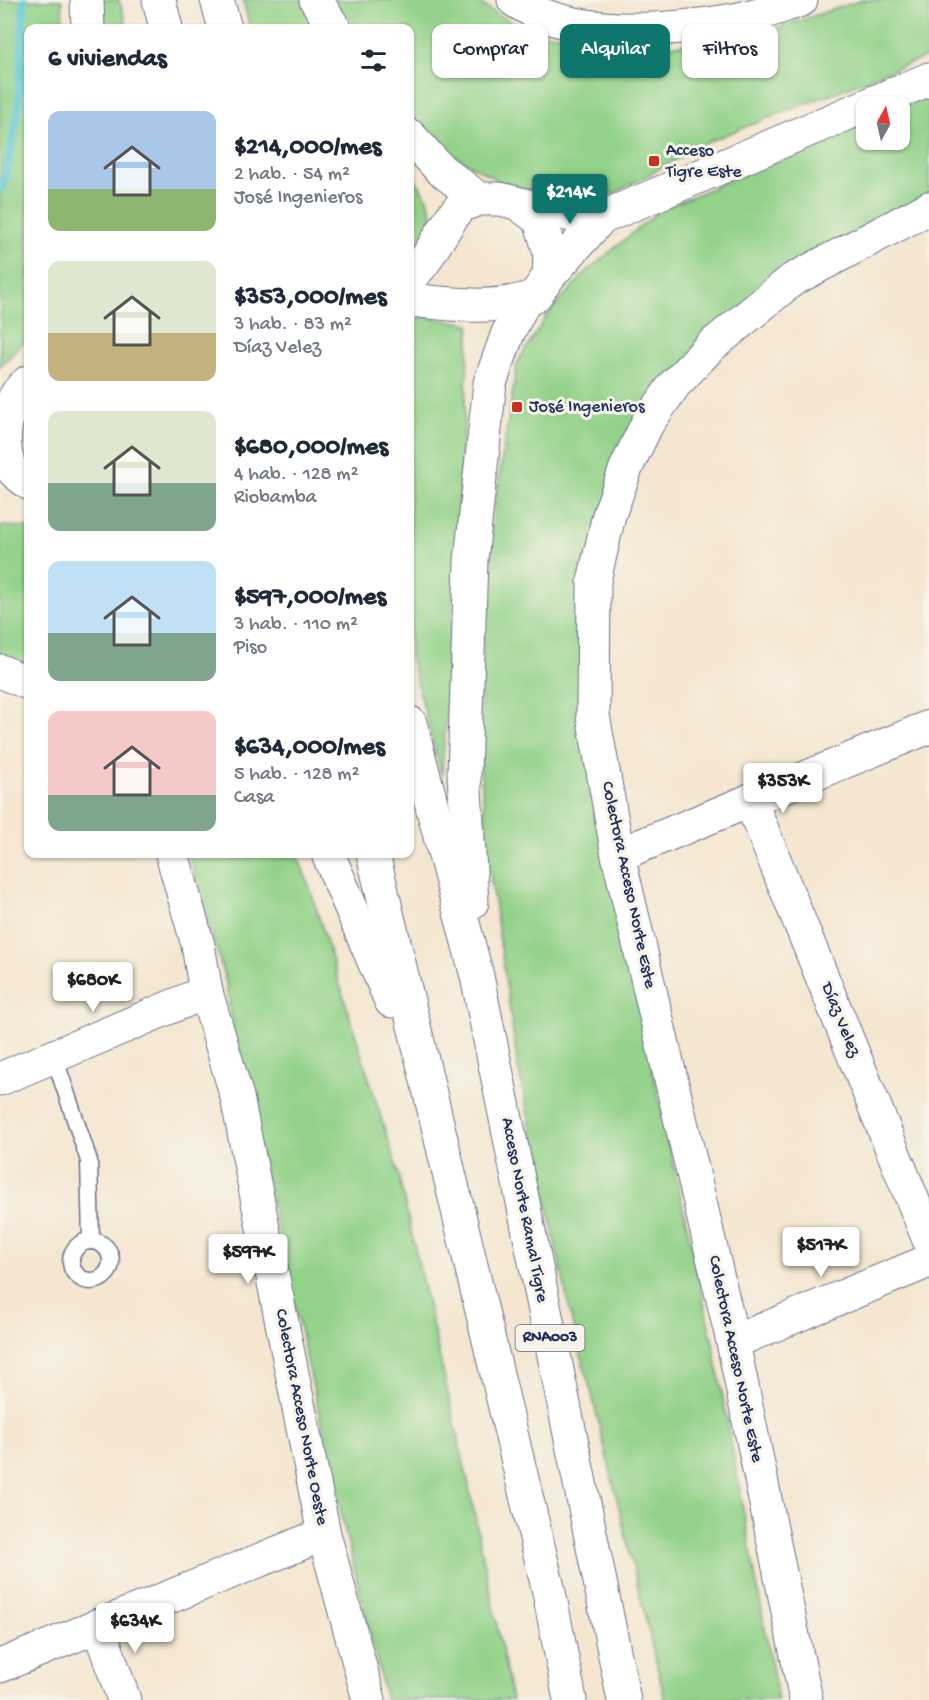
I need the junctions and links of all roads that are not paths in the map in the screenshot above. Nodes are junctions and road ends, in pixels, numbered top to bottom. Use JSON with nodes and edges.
{"nodes":[{"id":1,"x":87,"y":0,"type":"edge"},
{"id":2,"x":159,"y":0,"type":"edge"},
{"id":3,"x":217,"y":0,"type":"edge"},
{"id":4,"x":316,"y":0,"type":"edge"},
{"id":5,"x":514,"y":0,"type":"edge"},
{"id":6,"x":801,"y":0,"type":"edge"},
{"id":7,"x":88,"y":24,"type":"edge"},
{"id":8,"x":165,"y":24,"type":"edge"},
{"id":9,"x":224,"y":24,"type":"edge"},
{"id":10,"x":331,"y":24,"type":"edge"},
{"id":11,"x":929,"y":79,"type":"edge"},
{"id":12,"x":414,"y":140,"type":"edge"},
{"id":13,"x":479,"y":199,"type":"junction"},
{"id":14,"x":521,"y":206,"type":"junction"},
{"id":15,"x":929,"y":208,"type":"edge"},
{"id":16,"x":601,"y":218,"type":"junction"},
{"id":17,"x":414,"y":274,"type":"edge"},
{"id":18,"x":549,"y":276,"type":"junction"},
{"id":19,"x":414,"y":300,"type":"edge"},
{"id":20,"x":525,"y":300,"type":"junction"},
{"id":21,"x":24,"y":385,"type":"edge"},
{"id":22,"x":3,"y":418,"type":"edge"},
{"id":23,"x":24,"y":479,"type":"edge"},
{"id":24,"x":0,"y":484,"type":"edge"},
{"id":25,"x":24,"y":487,"type":"edge"},
{"id":26,"x":0,"y":671,"type":"edge"},
{"id":27,"x":24,"y":681,"type":"edge"},
{"id":28,"x":929,"y":727,"type":"edge"},
{"id":29,"x":414,"y":738,"type":"edge"},
{"id":30,"x":750,"y":800,"type":"junction"},
{"id":31,"x":618,"y":855,"type":"junction"},
{"id":32,"x":173,"y":858,"type":"edge"},
{"id":33,"x":330,"y":858,"type":"edge"},
{"id":34,"x":374,"y":858,"type":"edge"},
{"id":35,"x":477,"y":976,"type":"junction"},
{"id":36,"x":206,"y":992,"type":"junction"},
{"id":37,"x":54,"y":1056,"type":"junction"},
{"id":38,"x":0,"y":1079,"type":"edge"},
{"id":39,"x":435,"y":1108,"type":"junction"},
{"id":40,"x":929,"y":1240,"type":"edge"},
{"id":41,"x":91,"y":1241,"type":"dead end"},
{"id":42,"x":929,"y":1261,"type":"edge"},
{"id":43,"x":733,"y":1342,"type":"junction"},
{"id":44,"x":324,"y":1534,"type":"junction"},
{"id":45,"x":98,"y":1625,"type":"junction"},
{"id":46,"x":0,"y":1666,"type":"edge"},
{"id":47,"x":124,"y":1700,"type":"edge"},
{"id":48,"x":369,"y":1700,"type":"edge"},
{"id":49,"x":570,"y":1700,"type":"edge"},
{"id":50,"x":624,"y":1700,"type":"edge"},
{"id":51,"x":806,"y":1700,"type":"edge"}],
"edges":[{"from":1,"to":7,"type":"main road"},
{"from":2,"to":8,"type":"main road"},
{"from":3,"to":9,"type":"main road"},
{"from":4,"to":10,"type":"main road"},
{"from":5,"to":6,"type":"main road"},
{"from":11,"to":16,"type":"main road"},
{"from":12,"to":13,"type":"main road"},
{"from":13,"to":14,"type":"main road"},
{"from":13,"to":17,"type":"main road"},
{"from":14,"to":16,"type":"main road"},
{"from":14,"to":18,"type":"main road"},
{"from":15,"to":31,"type":"main road","name":"Colectora Acceso Norte Este"},
{"from":16,"to":18,"type":"main road"},
{"from":18,"to":20,"type":"main road"},
{"from":19,"to":20,"type":"main road"},
{"from":20,"to":35,"type":"main road"},
{"from":21,"to":22,"type":"main road"},
{"from":22,"to":23,"type":"main road"},
{"from":24,"to":25,"type":"main road"},
{"from":26,"to":27,"type":"main road"},
{"from":28,"to":30,"type":"main road"},
{"from":29,"to":35,"type":"main road","name":"Acceso Norte Ramal Tigre","number":"RNA003"},
{"from":30,"to":31,"type":"main road"},
{"from":30,"to":40,"type":"main road","name":"Díaz Velez"},
{"from":31,"to":43,"type":"main road","name":"Colectora Acceso Norte Este"},
{"from":32,"to":36,"type":"main road","name":"Colectora Acceso Norte Oeste"},
{"from":33,"to":39,"type":"main road"},
{"from":34,"to":39,"type":"main road","number":"RNA003"},
{"from":35,"to":50,"type":"main road","name":"Acceso Norte Ramal Tigre","number":"RNA003"},
{"from":36,"to":37,"type":"main road"},
{"from":36,"to":44,"type":"main road","name":"Colectora Acceso Norte Oeste"},
{"from":37,"to":38,"type":"main road"},
{"from":37,"to":41,"type":"lane"},
{"from":39,"to":49,"type":"main road","number":"RNA003"},
{"from":42,"to":43,"type":"main road"},
{"from":43,"to":51,"type":"main road","name":"Colectora Acceso Norte Este"},
{"from":44,"to":45,"type":"main road"},
{"from":44,"to":48,"type":"main road","name":"Colectora Acceso Norte Oeste"},
{"from":45,"to":46,"type":"main road"},
{"from":45,"to":47,"type":"main road"}]}
